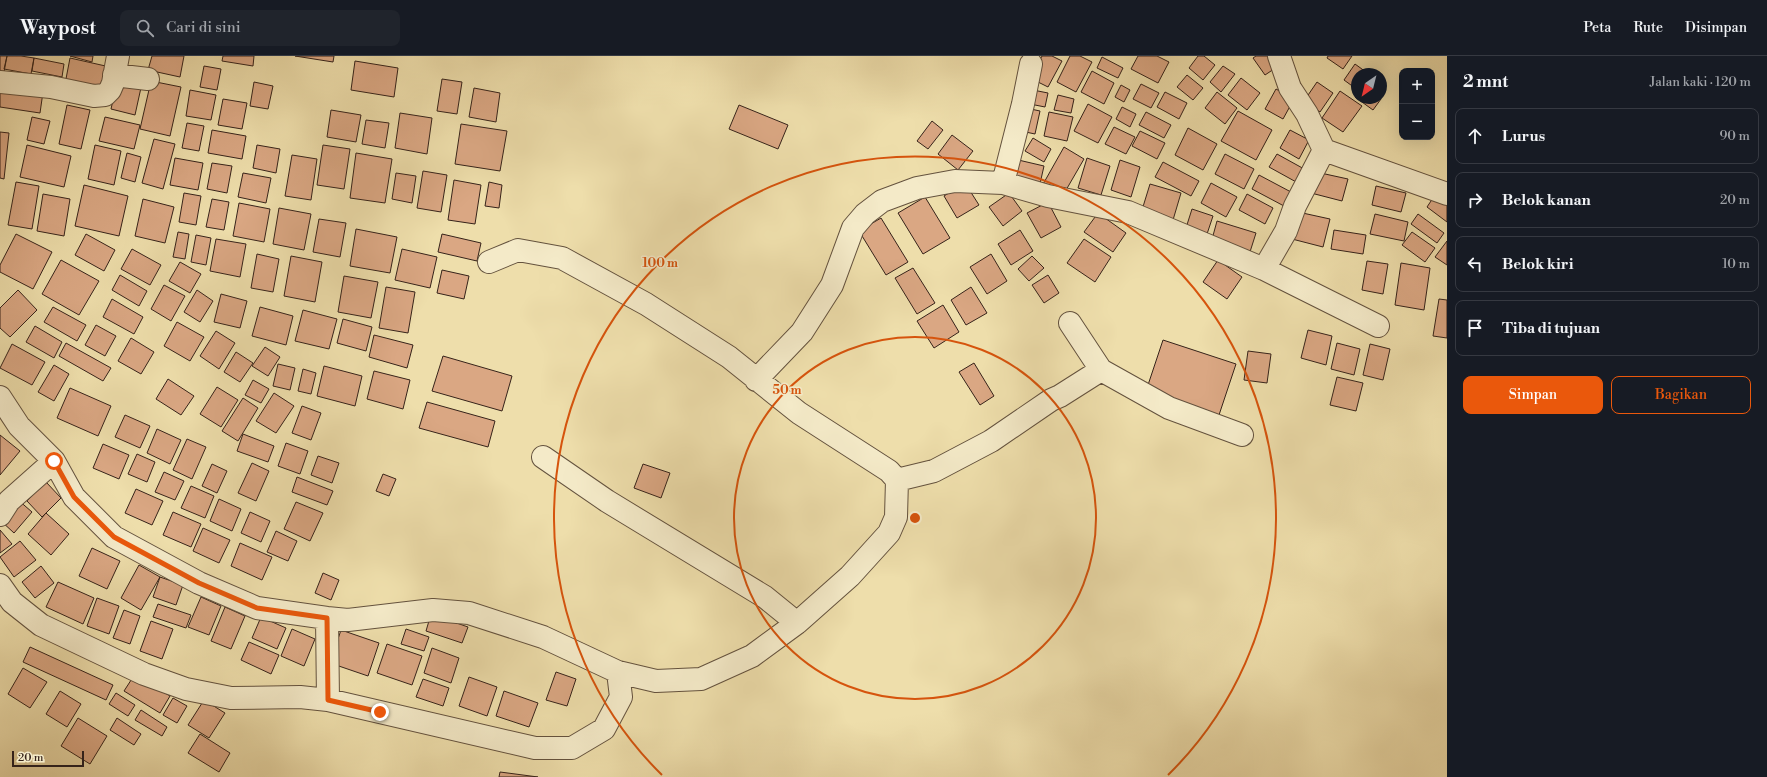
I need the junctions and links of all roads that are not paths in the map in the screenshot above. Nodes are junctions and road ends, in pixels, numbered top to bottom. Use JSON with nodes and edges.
{"nodes":[{"id":1,"x":1279,"y":56,"type":"edge"},
{"id":2,"x":1031,"y":64,"type":"dead end"},
{"id":3,"x":116,"y":65,"type":"edge"},
{"id":4,"x":148,"y":79,"type":"dead end"},
{"id":5,"x":0,"y":82,"type":"edge"},
{"id":6,"x":1324,"y":150,"type":"junction"},
{"id":7,"x":1003,"y":183,"type":"junction"},
{"id":8,"x":1447,"y":194,"type":"edge"},
{"id":9,"x":489,"y":262,"type":"dead end"},
{"id":10,"x":1264,"y":270,"type":"junction"},
{"id":11,"x":1070,"y":323,"type":"dead end"},
{"id":12,"x":1378,"y":326,"type":"dead end"},
{"id":13,"x":1101,"y":370,"type":"junction"},
{"id":14,"x":756,"y":380,"type":"junction"},
{"id":15,"x":0,"y":397,"type":"edge"},
{"id":16,"x":1242,"y":435,"type":"dead end"},
{"id":17,"x":543,"y":457,"type":"dead end"},
{"id":18,"x":54,"y":461,"type":"junction"},
{"id":19,"x":897,"y":480,"type":"junction"},
{"id":20,"x":3,"y":503,"type":"edge"},
{"id":21,"x":0,"y":585,"type":"edge"},
{"id":22,"x":327,"y":618,"type":"junction"},
{"id":23,"x":797,"y":623,"type":"junction"},
{"id":24,"x":618,"y":672,"type":"junction"},
{"id":25,"x":328,"y":700,"type":"junction"}],
"edges":[{"from":1,"to":6,"type":"street"},
{"from":2,"to":7,"type":"street"},
{"from":3,"to":4,"type":"street"},
{"from":3,"to":5,"type":"street"},
{"from":6,"to":8,"type":"street"},
{"from":6,"to":10,"type":"street"},
{"from":7,"to":10,"type":"street"},
{"from":7,"to":14,"type":"street"},
{"from":9,"to":14,"type":"street"},
{"from":10,"to":12,"type":"street"},
{"from":11,"to":13,"type":"street"},
{"from":13,"to":16,"type":"street"},
{"from":13,"to":19,"type":"street"},
{"from":14,"to":19,"type":"street"},
{"from":15,"to":18,"type":"street"},
{"from":17,"to":23,"type":"street"},
{"from":18,"to":20,"type":"street"},
{"from":18,"to":22,"type":"street"},
{"from":19,"to":23,"type":"street"},
{"from":21,"to":25,"type":"street"},
{"from":22,"to":24,"type":"street"},
{"from":22,"to":25,"type":"street"},
{"from":23,"to":24,"type":"street"},
{"from":24,"to":25,"type":"street"}]}
